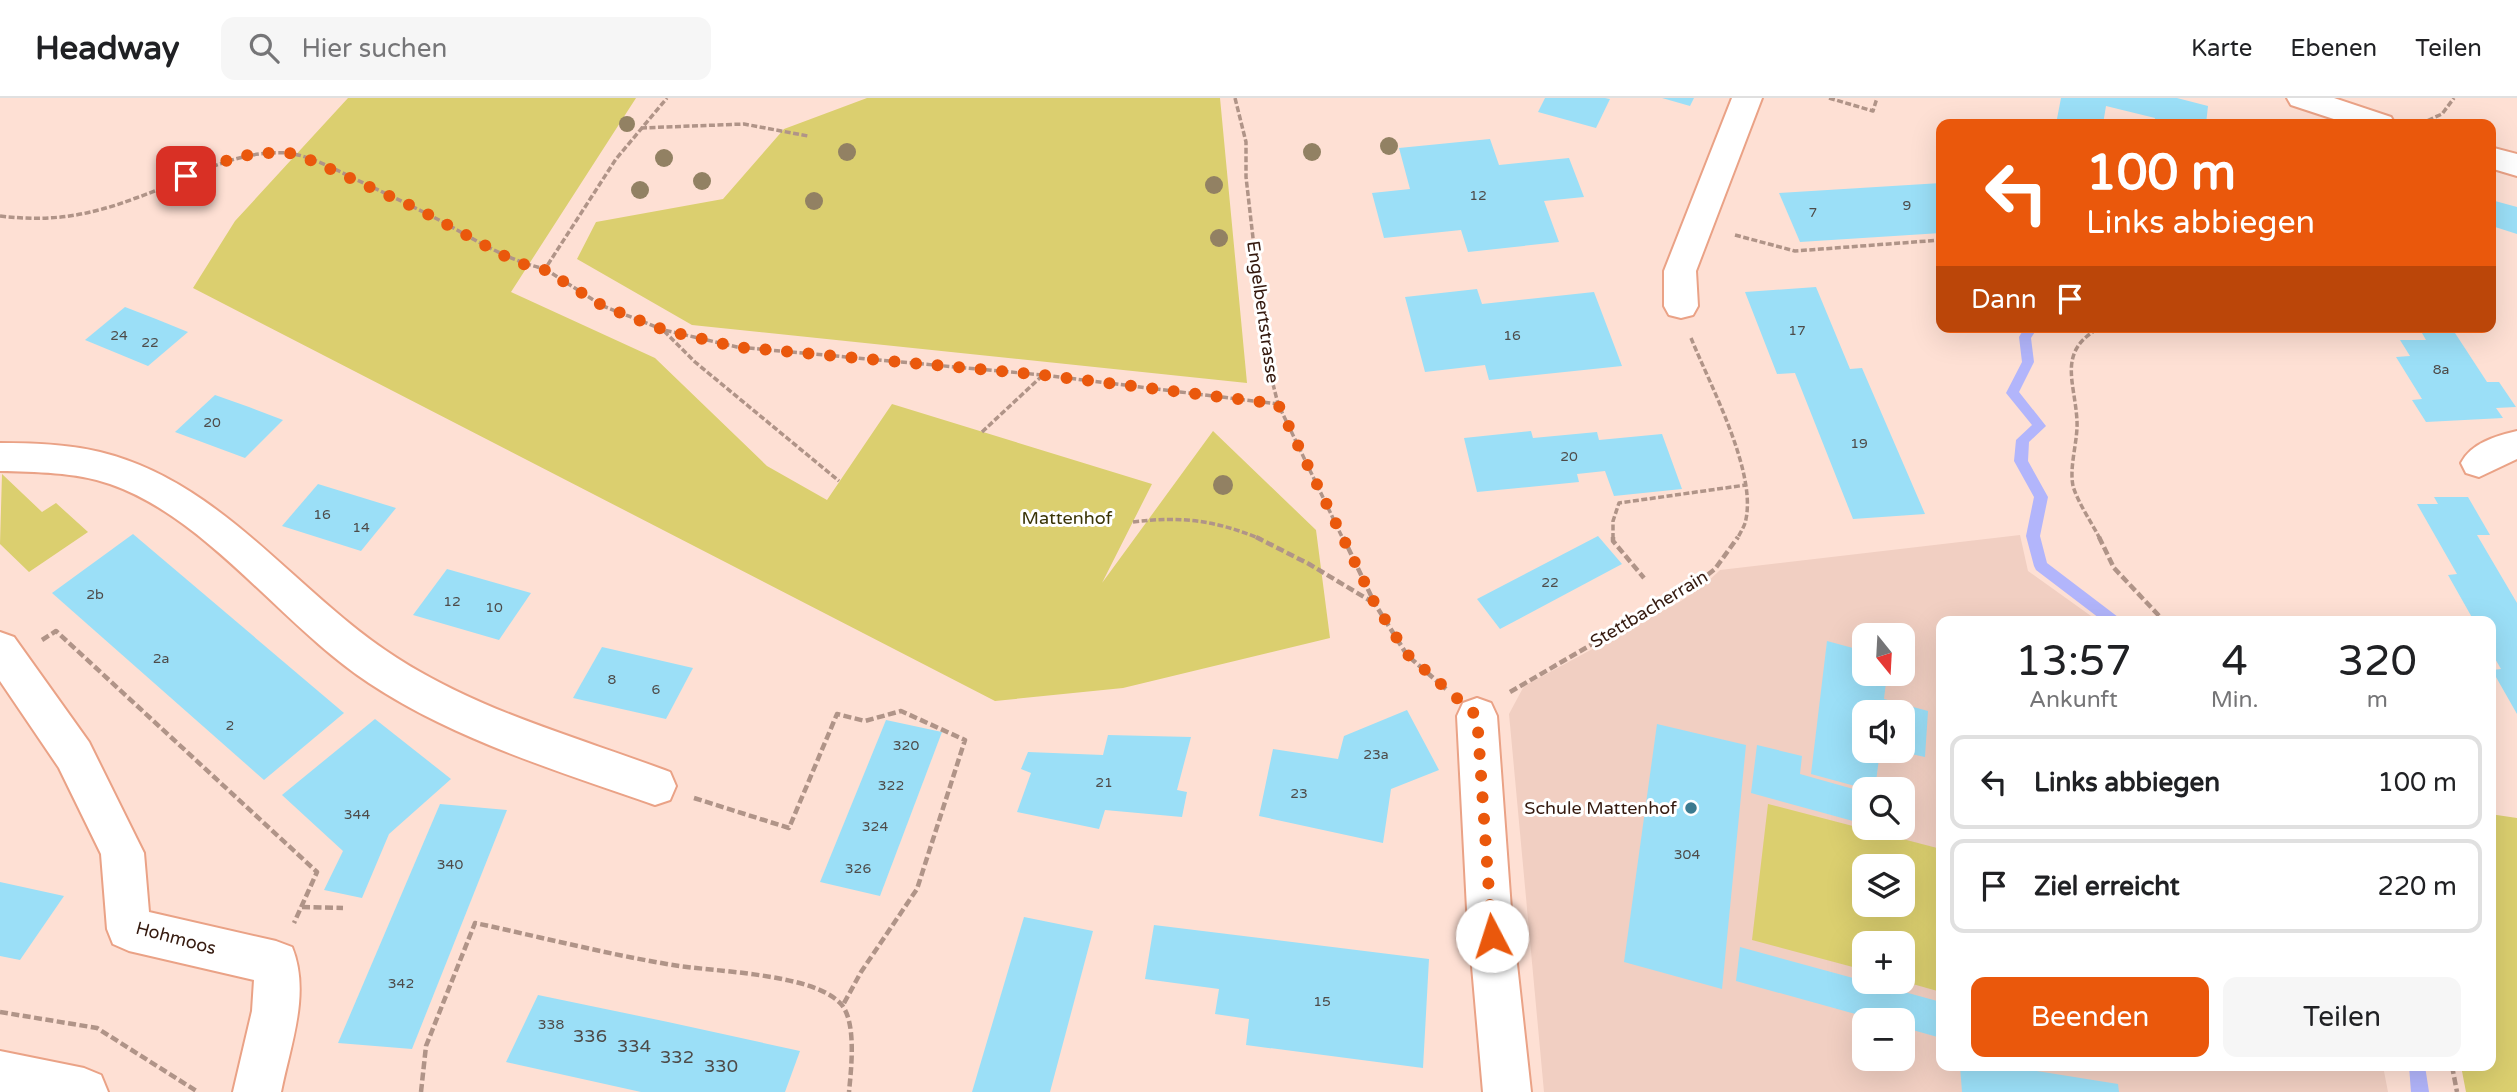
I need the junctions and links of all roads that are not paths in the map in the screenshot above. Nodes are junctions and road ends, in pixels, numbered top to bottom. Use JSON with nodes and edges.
{"nodes":[{"id":1,"x":1747,"y":98,"type":"edge"},
{"id":2,"x":2302,"y":98,"type":"edge"},
{"id":3,"x":2365,"y":119,"type":"edge"},
{"id":4,"x":2496,"y":159,"type":"edge"},
{"id":5,"x":2517,"y":165,"type":"edge"},
{"id":6,"x":1685,"y":320,"type":"road end"},
{"id":7,"x":2517,"y":445,"type":"edge"},
{"id":8,"x":0,"y":457,"type":"edge"},
{"id":9,"x":2480,"y":463,"type":"dead end"},
{"id":10,"x":5,"y":656,"type":"edge"},
{"id":11,"x":1477,"y":716,"type":"road end"},
{"id":12,"x":655,"y":786,"type":"road end"},
{"id":13,"x":0,"y":1074,"type":"edge"},
{"id":14,"x":84,"y":1092,"type":"edge"},
{"id":15,"x":257,"y":1092,"type":"edge"},
{"id":16,"x":1507,"y":1092,"type":"edge"}],
"edges":[{"from":1,"to":6,"type":"street"},
{"from":2,"to":3,"type":"street"},
{"from":4,"to":5,"type":"street"},
{"from":7,"to":9,"type":"street"},
{"from":8,"to":12,"type":"street"},
{"from":10,"to":15,"type":"street","name":"Hohmoos"},
{"from":11,"to":16,"type":"street"},
{"from":13,"to":14,"type":"street"}]}
